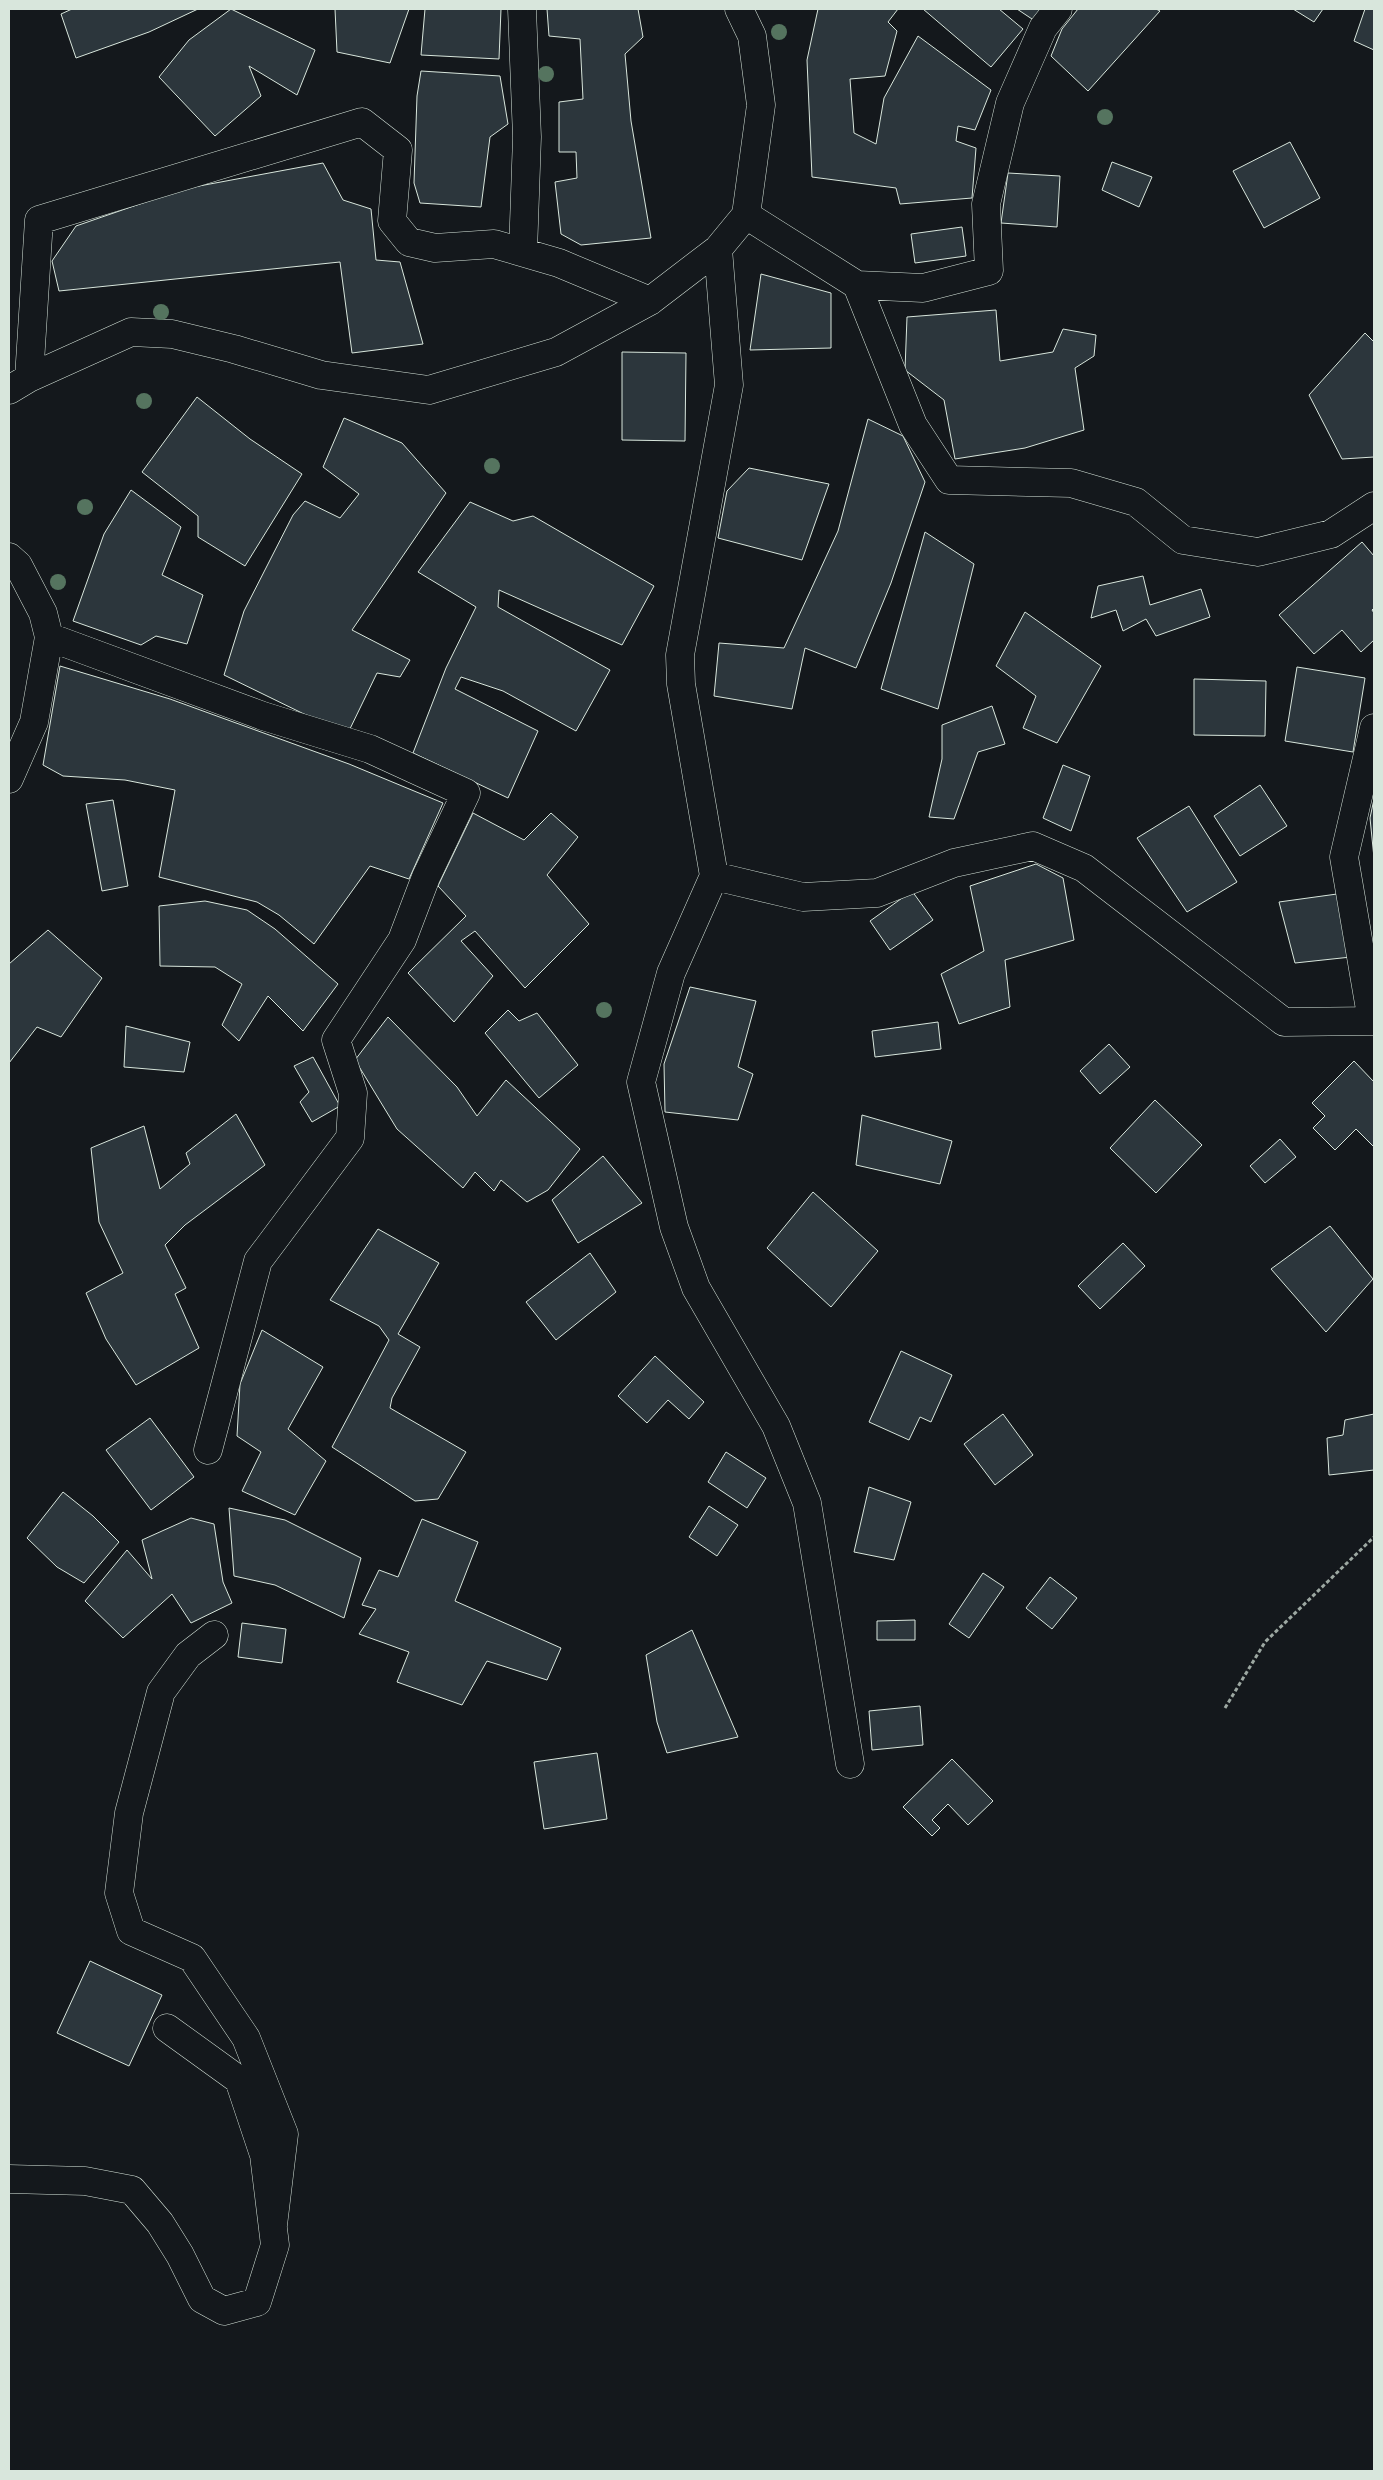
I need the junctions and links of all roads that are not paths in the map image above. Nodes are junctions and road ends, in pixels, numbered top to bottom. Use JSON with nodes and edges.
{"nodes":[{"id":1,"x":522,"y":9,"type":"edge"},
{"id":2,"x":739,"y":9,"type":"edge"},
{"id":3,"x":1058,"y":9,"type":"edge"},
{"id":4,"x":746,"y":215,"type":"junction"},
{"id":5,"x":718,"y":249,"type":"junction"},
{"id":6,"x":523,"y":252,"type":"junction"},
{"id":7,"x":857,"y":285,"type":"junction"},
{"id":8,"x":650,"y":301,"type":"junction"},
{"id":9,"x":19,"y":384,"type":"edge"},
{"id":10,"x":1374,"y":506,"type":"edge"},
{"id":11,"x":1374,"y":527,"type":"edge"},
{"id":12,"x":1341,"y":528,"type":"junction"},
{"id":13,"x":9,"y":557,"type":"edge"},
{"id":14,"x":48,"y":637,"type":"junction"},
{"id":15,"x":1374,"y":728,"type":"edge"},
{"id":16,"x":9,"y":779,"type":"edge"},
{"id":17,"x":714,"y":876,"type":"junction"},
{"id":18,"x":1373,"y":1021,"type":"edge"},
{"id":19,"x":208,"y":1450,"type":"dead end"},
{"id":20,"x":214,"y":1635,"type":"dead end"},
{"id":21,"x":850,"y":1764,"type":"dead end"},
{"id":22,"x":167,"y":2028,"type":"dead end"},
{"id":23,"x":9,"y":2179,"type":"edge"},
{"id":24,"x":273,"y":2225,"type":"junction"}],
"edges":[{"from":1,"to":6,"type":"street"},
{"from":2,"to":4,"type":"street"},
{"from":3,"to":7,"type":"street"},
{"from":4,"to":5,"type":"street"},
{"from":4,"to":7,"type":"street"},
{"from":5,"to":8,"type":"street"},
{"from":5,"to":17,"type":"street"},
{"from":6,"to":8,"type":"street"},
{"from":6,"to":9,"type":"street"},
{"from":7,"to":12,"type":"street"},
{"from":8,"to":9,"type":"street"},
{"from":10,"to":12,"type":"street"},
{"from":11,"to":12,"type":"street"},
{"from":13,"to":14,"type":"street"},
{"from":14,"to":16,"type":"street"},
{"from":14,"to":19,"type":"street"},
{"from":15,"to":18,"type":"street"},
{"from":17,"to":18,"type":"street"},
{"from":17,"to":21,"type":"street"},
{"from":20,"to":24,"type":"street"},
{"from":22,"to":24,"type":"street"},
{"from":23,"to":24,"type":"street"}]}
